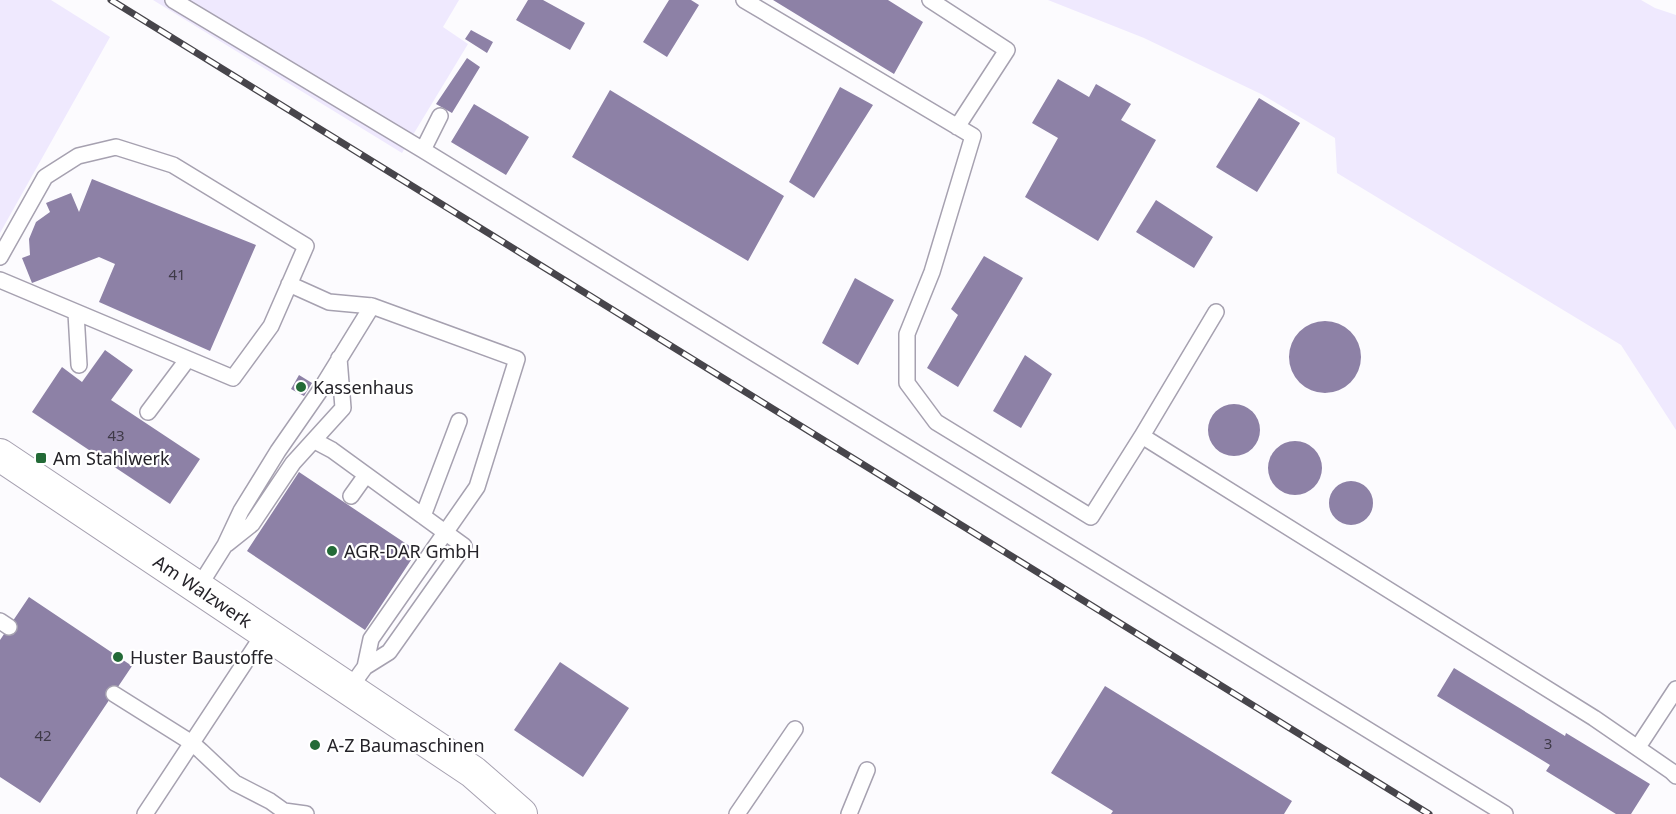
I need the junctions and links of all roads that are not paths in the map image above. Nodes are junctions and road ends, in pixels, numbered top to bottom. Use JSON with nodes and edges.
{"nodes":[{"id":1,"x":173,"y":0,"type":"edge"},
{"id":2,"x":744,"y":0,"type":"edge"},
{"id":3,"x":930,"y":0,"type":"edge"},
{"id":4,"x":440,"y":116,"type":"dead end"},
{"id":5,"x":957,"y":127,"type":"junction"},
{"id":6,"x":423,"y":150,"type":"junction"},
{"id":7,"x":0,"y":257,"type":"edge"},
{"id":8,"x":0,"y":280,"type":"edge"},
{"id":9,"x":289,"y":284,"type":"junction"},
{"id":10,"x":372,"y":306,"type":"junction"},
{"id":11,"x":1216,"y":312,"type":"dead end"},
{"id":12,"x":76,"y":313,"type":"junction"},
{"id":13,"x":339,"y":358,"type":"junction"},
{"id":14,"x":187,"y":360,"type":"junction"},
{"id":15,"x":79,"y":365,"type":"dead end"},
{"id":16,"x":148,"y":412,"type":"dead end"},
{"id":17,"x":459,"y":421,"type":"dead end"},
{"id":18,"x":1142,"y":436,"type":"junction"},
{"id":19,"x":315,"y":441,"type":"junction"},
{"id":20,"x":0,"y":455,"type":"edge"},
{"id":21,"x":366,"y":475,"type":"junction"},
{"id":22,"x":351,"y":496,"type":"dead end"},
{"id":23,"x":423,"y":516,"type":"junction"},
{"id":24,"x":446,"y":532,"type":"junction"},
{"id":25,"x":225,"y":545,"type":"junction"},
{"id":26,"x":198,"y":588,"type":"junction"},
{"id":27,"x":265,"y":632,"type":"junction"},
{"id":28,"x":357,"y":678,"type":"junction"},
{"id":29,"x":1676,"y":689,"type":"edge"},
{"id":30,"x":114,"y":694,"type":"dead end"},
{"id":31,"x":795,"y":729,"type":"dead end"},
{"id":32,"x":192,"y":743,"type":"junction"},
{"id":33,"x":1638,"y":747,"type":"junction"},
{"id":34,"x":867,"y":770,"type":"dead end"},
{"id":35,"x":1676,"y":776,"type":"edge"},
{"id":36,"x":145,"y":814,"type":"edge"},
{"id":37,"x":306,"y":814,"type":"edge"},
{"id":38,"x":521,"y":814,"type":"edge"},
{"id":39,"x":737,"y":814,"type":"edge"},
{"id":40,"x":849,"y":814,"type":"edge"},
{"id":41,"x":1505,"y":814,"type":"edge"}],
"edges":[{"from":1,"to":6,"type":"lane"},
{"from":2,"to":5,"type":"lane"},
{"from":3,"to":5,"type":"lane"},
{"from":4,"to":6,"type":"lane"},
{"from":5,"to":18,"type":"lane"},
{"from":6,"to":41,"type":"lane"},
{"from":7,"to":9,"type":"lane"},
{"from":8,"to":12,"type":"lane"},
{"from":9,"to":10,"type":"lane"},
{"from":9,"to":14,"type":"lane"},
{"from":10,"to":13,"type":"lane"},
{"from":10,"to":24,"type":"lane"},
{"from":11,"to":18,"type":"lane"},
{"from":12,"to":14,"type":"lane"},
{"from":12,"to":15,"type":"lane"},
{"from":13,"to":19,"type":"lane"},
{"from":13,"to":25,"type":"lane"},
{"from":14,"to":16,"type":"lane"},
{"from":17,"to":23,"type":"lane"},
{"from":18,"to":33,"type":"lane"},
{"from":19,"to":21,"type":"lane"},
{"from":19,"to":25,"type":"lane"},
{"from":20,"to":26,"type":"street","name":"Am Walzwerk"},
{"from":21,"to":22,"type":"lane"},
{"from":21,"to":23,"type":"lane"},
{"from":23,"to":24,"type":"lane"},
{"from":24,"to":28,"type":"lane"},
{"from":24,"to":28,"type":"lane"},
{"from":25,"to":26,"type":"lane"},
{"from":26,"to":27,"type":"street","name":"Am Walzwerk"},
{"from":27,"to":28,"type":"street","name":"Am Walzwerk"},
{"from":27,"to":32,"type":"lane"},
{"from":28,"to":38,"type":"street","name":"Am Walzwerk"},
{"from":29,"to":33,"type":"lane"},
{"from":30,"to":32,"type":"lane"},
{"from":31,"to":39,"type":"lane"},
{"from":32,"to":36,"type":"lane"},
{"from":32,"to":37,"type":"lane"},
{"from":33,"to":35,"type":"lane"},
{"from":34,"to":40,"type":"lane"}]}
